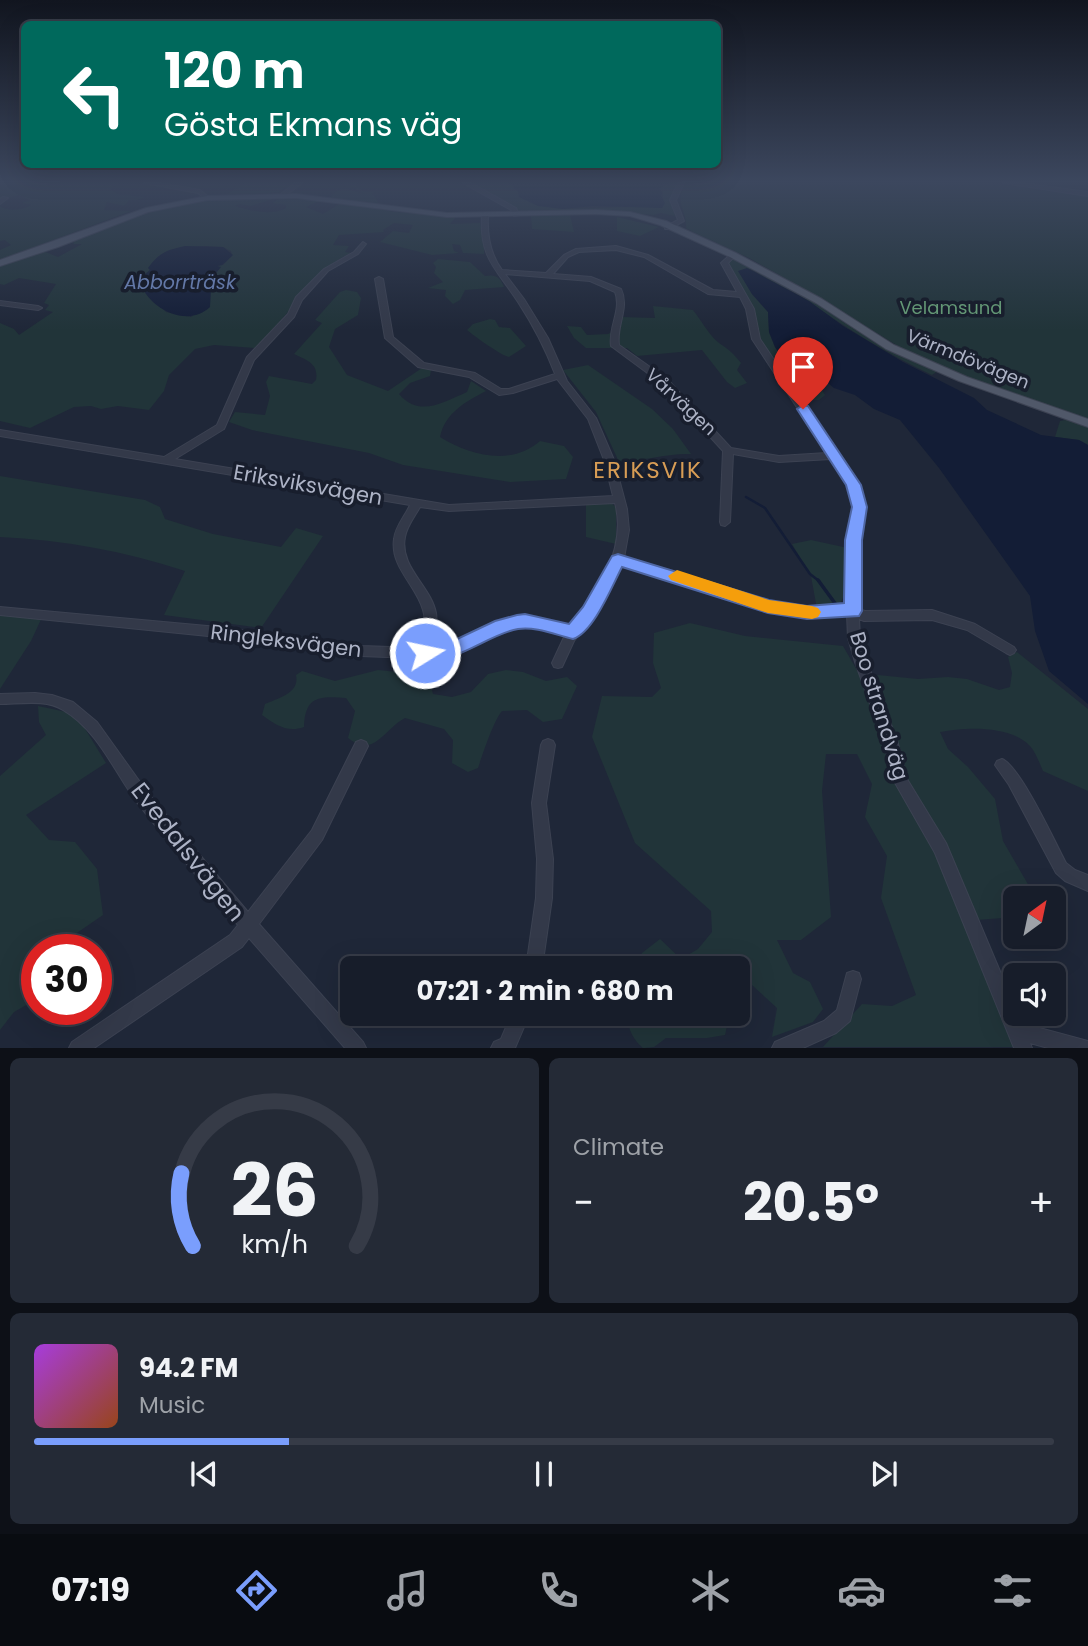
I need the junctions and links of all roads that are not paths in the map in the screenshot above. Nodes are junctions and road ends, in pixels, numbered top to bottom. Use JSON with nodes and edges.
{"nodes":[{"id":1,"x":89,"y":232,"type":"edge"},
{"id":2,"x":486,"y":232,"type":"edge"},
{"id":3,"x":680,"y":232,"type":"edge"},
{"id":4,"x":363,"y":244,"type":"dead end"},
{"id":5,"x":732,"y":254,"type":"junction"},
{"id":6,"x":0,"y":263,"type":"edge"},
{"id":7,"x":500,"y":271,"type":"junction"},
{"id":8,"x":547,"y":276,"type":"junction"},
{"id":9,"x":380,"y":279,"type":"dead end"},
{"id":10,"x":741,"y":295,"type":"junction"},
{"id":11,"x":0,"y":303,"type":"edge"},
{"id":12,"x":38,"y":308,"type":"dead end"},
{"id":13,"x":560,"y":375,"type":"junction"},
{"id":14,"x":1088,"y":423,"type":"edge"},
{"id":15,"x":0,"y":433,"type":"edge"},
{"id":16,"x":728,"y":450,"type":"junction"},
{"id":17,"x":835,"y":456,"type":"junction"},
{"id":18,"x":167,"y":460,"type":"junction"},
{"id":19,"x":619,"y":499,"type":"junction"},
{"id":20,"x":416,"y":504,"type":"junction"},
{"id":21,"x":725,"y":522,"type":"dead end"},
{"id":22,"x":618,"y":560,"type":"junction"},
{"id":23,"x":0,"y":611,"type":"edge"},
{"id":24,"x":853,"y":611,"type":"junction"},
{"id":25,"x":573,"y":632,"type":"junction"},
{"id":26,"x":1010,"y":650,"type":"dead end"},
{"id":27,"x":425,"y":653,"type":"junction"},
{"id":28,"x":558,"y":663,"type":"dead end"},
{"id":29,"x":0,"y":698,"type":"edge"},
{"id":30,"x":548,"y":745,"type":"dead end"},
{"id":31,"x":361,"y":747,"type":"dead end"},
{"id":32,"x":1002,"y":765,"type":"dead end"},
{"id":33,"x":1088,"y":883,"type":"edge"},
{"id":34,"x":248,"y":928,"type":"junction"},
{"id":35,"x":536,"y":956,"type":"edge"},
{"id":36,"x":853,"y":979,"type":"dead end"},
{"id":37,"x":515,"y":1026,"type":"edge"},
{"id":38,"x":1015,"y":1030,"type":"junction"},
{"id":39,"x":505,"y":1047,"type":"edge"},
{"id":40,"x":78,"y":1048,"type":"edge"},
{"id":41,"x":357,"y":1048,"type":"edge"},
{"id":42,"x":781,"y":1048,"type":"edge"},
{"id":43,"x":1023,"y":1048,"type":"edge"},
{"id":44,"x":1084,"y":1048,"type":"edge"}],
"edges":[{"from":1,"to":6,"type":"main road","name":"Värmdövägen"},
{"from":2,"to":7,"type":"street"},
{"from":3,"to":5,"type":"main road","name":"Värmdövägen"},
{"from":4,"to":18,"type":"street"},
{"from":5,"to":10,"type":"street","name":"Boo strandväg"},
{"from":5,"to":14,"type":"main road","name":"Värmdövägen"},
{"from":7,"to":8,"type":"street","name":"Vårvägen"},
{"from":7,"to":13,"type":"street"},
{"from":8,"to":10,"type":"street"},
{"from":8,"to":16,"type":"street","name":"Vårvägen"},
{"from":9,"to":13,"type":"street"},
{"from":10,"to":17,"type":"street","name":"Boo strandväg"},
{"from":11,"to":12,"type":"street"},
{"from":13,"to":19,"type":"street"},
{"from":15,"to":18,"type":"street","name":"Eriksviksvägen"},
{"from":16,"to":17,"type":"street"},
{"from":16,"to":21,"type":"street","name":"Vårvägen"},
{"from":17,"to":24,"type":"street","name":"Boo strandväg"},
{"from":18,"to":20,"type":"street","name":"Eriksviksvägen"},
{"from":19,"to":20,"type":"street","name":"Eriksviksvägen"},
{"from":19,"to":22,"type":"street"},
{"from":20,"to":27,"type":"street"},
{"from":22,"to":24,"type":"street"},
{"from":22,"to":25,"type":"street"},
{"from":23,"to":27,"type":"street","name":"Ringleksvägen"},
{"from":24,"to":26,"type":"street"},
{"from":24,"to":38,"type":"street","name":"Boo strandväg"},
{"from":25,"to":27,"type":"street","name":"Ringleksvägen"},
{"from":25,"to":28,"type":"street"},
{"from":29,"to":34,"type":"street","name":"Evedalsvägen"},
{"from":30,"to":35,"type":"street"},
{"from":31,"to":34,"type":"street"},
{"from":32,"to":33,"type":"street"},
{"from":34,"to":40,"type":"street"},
{"from":34,"to":41,"type":"street","name":"Evedalsvägen"},
{"from":36,"to":42,"type":"street"},
{"from":37,"to":39,"type":"street"},
{"from":38,"to":43,"type":"street","name":"Boo strandväg"},
{"from":38,"to":44,"type":"street"}]}
